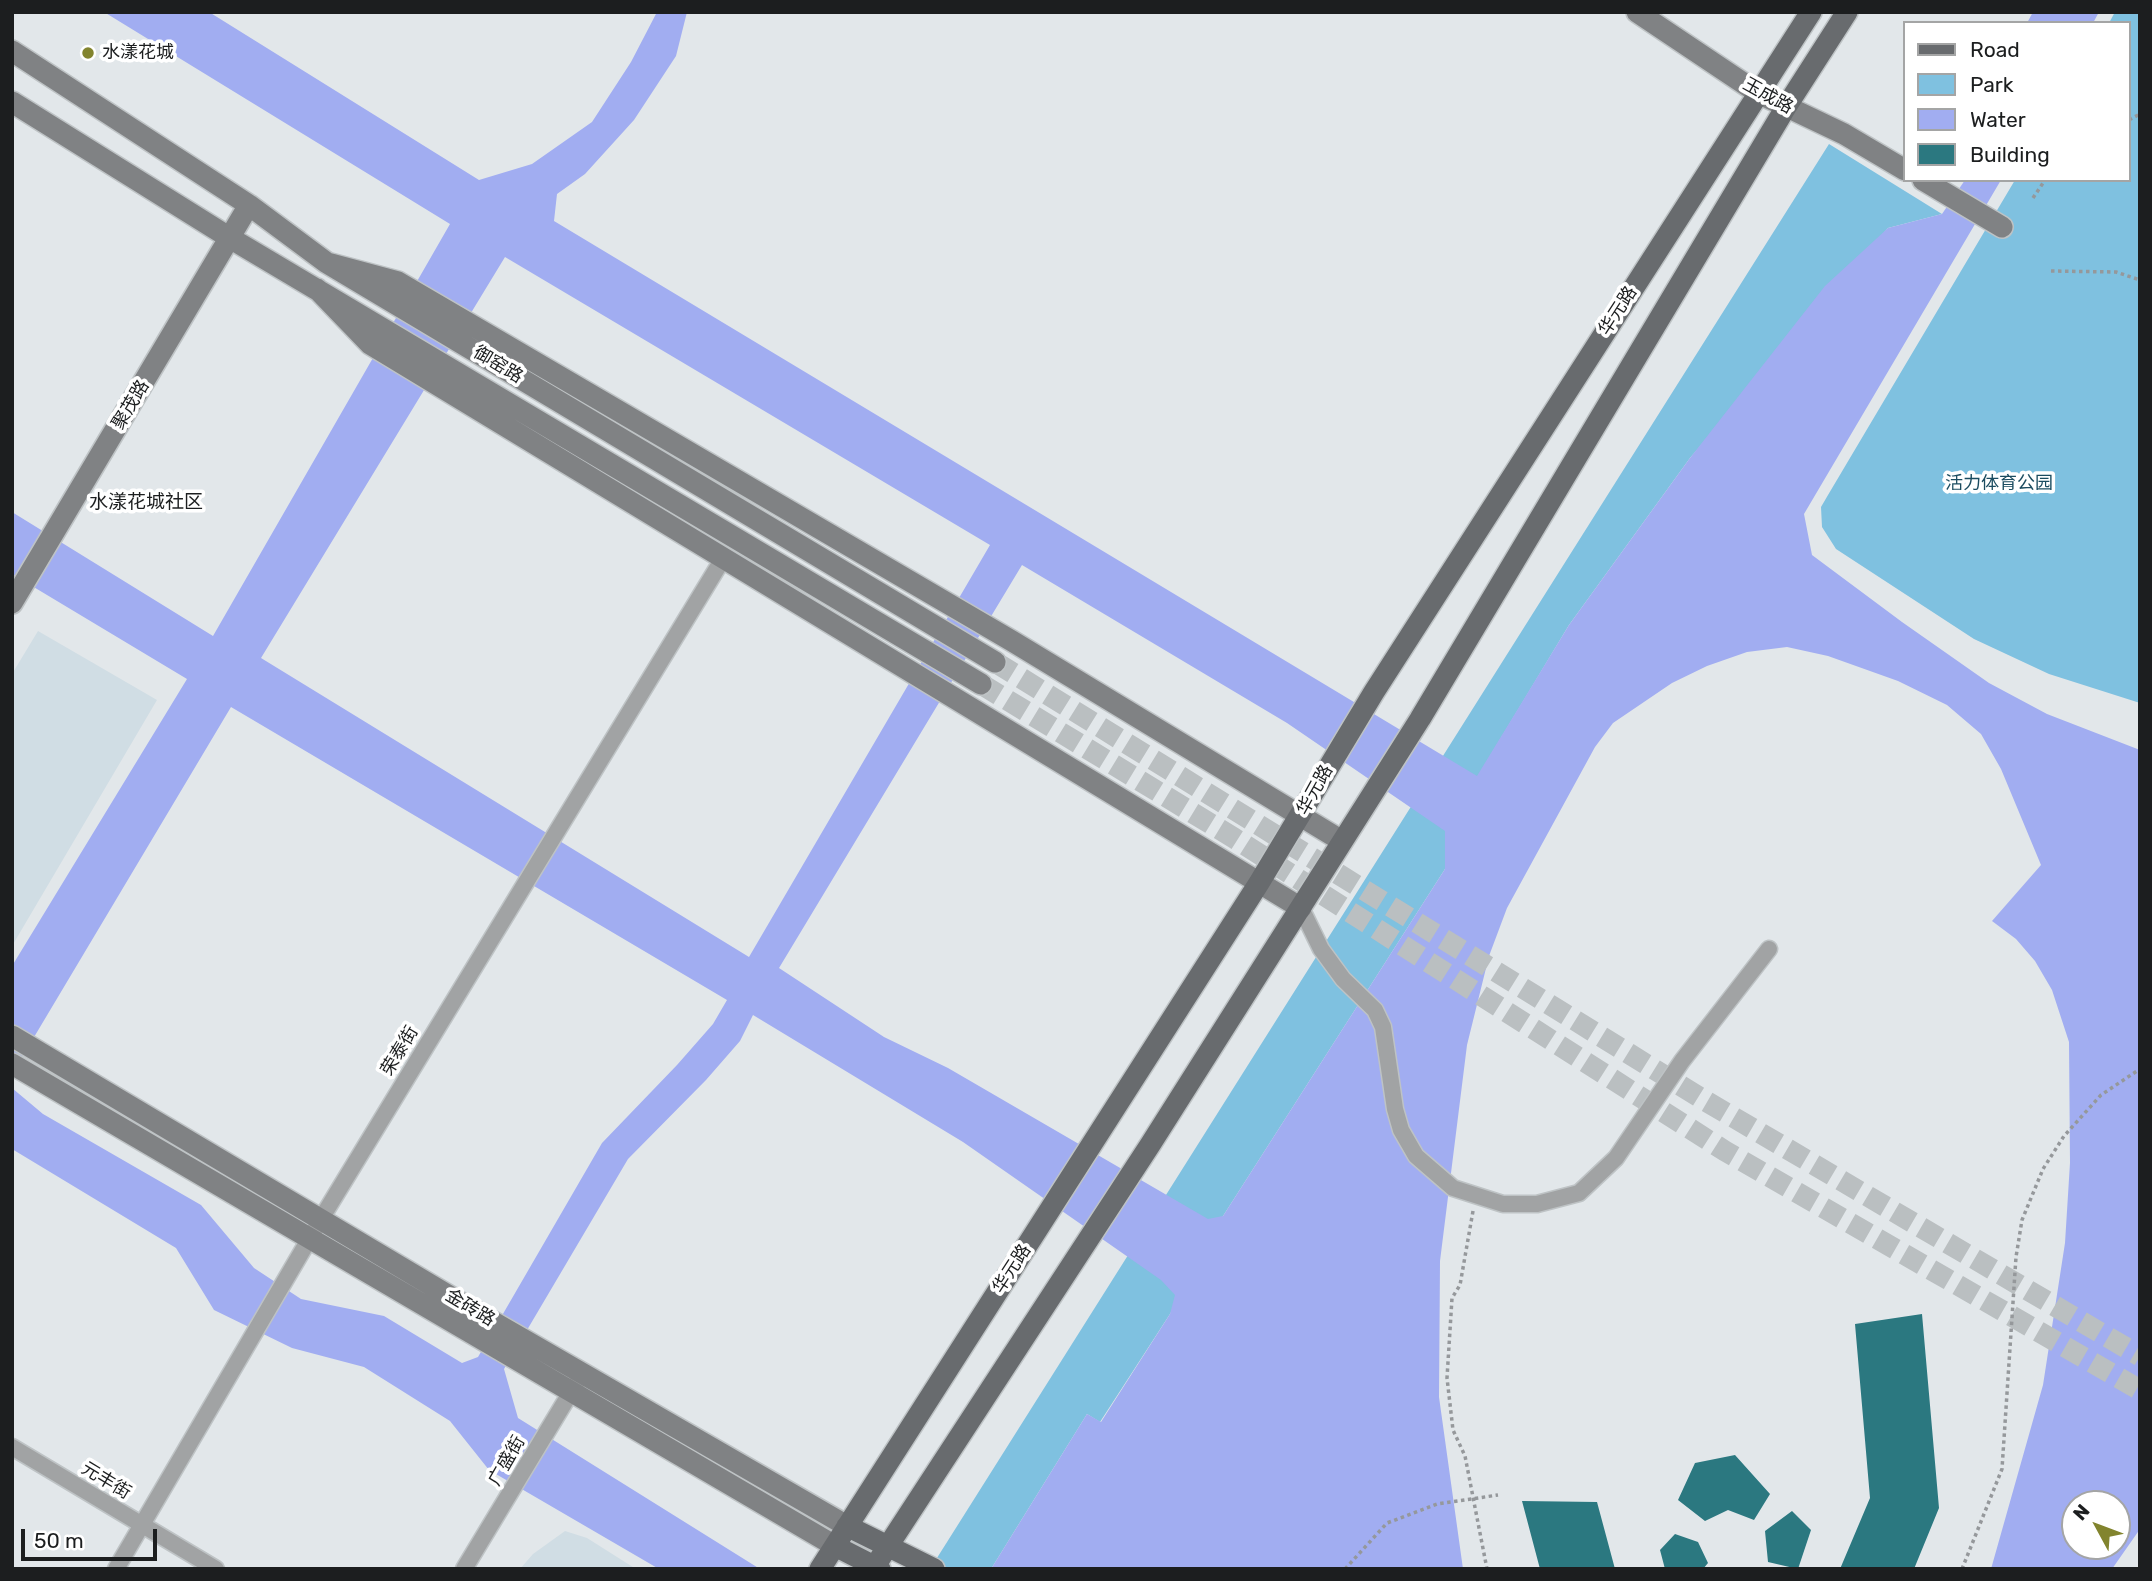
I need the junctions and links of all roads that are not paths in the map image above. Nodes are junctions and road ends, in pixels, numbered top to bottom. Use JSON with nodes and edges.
{"nodes":[{"id":1,"x":1637,"y":12,"type":"edge"},
{"id":2,"x":1811,"y":12,"type":"edge"},
{"id":3,"x":1847,"y":12,"type":"edge"},
{"id":4,"x":12,"y":51,"type":"edge"},
{"id":5,"x":1758,"y":93,"type":"junction"},
{"id":6,"x":12,"y":102,"type":"edge"},
{"id":7,"x":1786,"y":107,"type":"junction"},
{"id":8,"x":1904,"y":169,"type":"edge"},
{"id":9,"x":1926,"y":182,"type":"edge"},
{"id":10,"x":249,"y":205,"type":"junction"},
{"id":11,"x":2003,"y":227,"type":"dead end"},
{"id":12,"x":230,"y":238,"type":"junction"},
{"id":13,"x":395,"y":292,"type":"junction"},
{"id":14,"x":447,"y":378,"type":"junction"},
{"id":15,"x":724,"y":557,"type":"junction"},
{"id":16,"x":13,"y":603,"type":"edge"},
{"id":17,"x":995,"y":662,"type":"tunnel mouth"},
{"id":18,"x":981,"y":684,"type":"tunnel mouth"},
{"id":19,"x":1301,"y":815,"type":"junction"},
{"id":20,"x":1342,"y":841,"type":"junction"},
{"id":21,"x":1259,"y":883,"type":"junction"},
{"id":22,"x":1301,"y":908,"type":"junction"},
{"id":23,"x":1769,"y":949,"type":"dead end"},
{"id":24,"x":12,"y":1036,"type":"edge"},
{"id":25,"x":12,"y":1065,"type":"edge"},
{"id":26,"x":321,"y":1219,"type":"junction"},
{"id":27,"x":310,"y":1241,"type":"junction"},
{"id":28,"x":482,"y":1328,"type":"junction"},
{"id":29,"x":582,"y":1374,"type":"junction"},
{"id":30,"x":570,"y":1392,"type":"junction"},
{"id":31,"x":12,"y":1447,"type":"edge"},
{"id":32,"x":142,"y":1525,"type":"junction"},
{"id":33,"x":847,"y":1526,"type":"junction"},
{"id":34,"x":888,"y":1544,"type":"junction"},
{"id":35,"x":835,"y":1546,"type":"junction"},
{"id":36,"x":876,"y":1568,"type":"edge"},
{"id":37,"x":116,"y":1569,"type":"edge"},
{"id":38,"x":216,"y":1569,"type":"edge"},
{"id":39,"x":464,"y":1569,"type":"edge"},
{"id":40,"x":820,"y":1569,"type":"edge"},
{"id":41,"x":934,"y":1569,"type":"edge"}],
"edges":[{"from":1,"to":5,"type":"street","name":"玉成路"},
{"from":2,"to":5,"type":"main road","name":"华元路"},
{"from":3,"to":7,"type":"main road"},
{"from":4,"to":10,"type":"street","name":"御窑路"},
{"from":5,"to":7,"type":"street","name":"玉成路"},
{"from":5,"to":19,"type":"main road","name":"华元路"},
{"from":6,"to":12,"type":"street"},
{"from":7,"to":8,"type":"street","name":"玉成路"},
{"from":7,"to":20,"type":"main road"},
{"from":9,"to":11,"type":"street"},
{"from":10,"to":12,"type":"street","name":"聚茂路"},
{"from":10,"to":13,"type":"street","name":"御窑路"},
{"from":12,"to":14,"type":"street"},
{"from":12,"to":16,"type":"street","name":"聚茂路"},
{"from":13,"to":17,"type":"street","name":"御窑路"},
{"from":13,"to":19,"type":"street"},
{"from":14,"to":15,"type":"street"},
{"from":14,"to":18,"type":"street","name":"御窑路"},
{"from":15,"to":21,"type":"street"},
{"from":15,"to":26,"type":"street","name":"荣泰街"},
{"from":19,"to":20,"type":"street"},
{"from":19,"to":21,"type":"main road","name":"华元路"},
{"from":20,"to":22,"type":"main road"},
{"from":21,"to":22,"type":"street"},
{"from":21,"to":33,"type":"main road","name":"华元路"},
{"from":22,"to":23,"type":"street"},
{"from":22,"to":34,"type":"main road"},
{"from":24,"to":26,"type":"street","name":"金砖路"},
{"from":25,"to":27,"type":"street","name":"金砖路"},
{"from":26,"to":27,"type":"street","name":"荣泰街"},
{"from":26,"to":28,"type":"street","name":"金砖路"},
{"from":27,"to":28,"type":"street","name":"金砖路"},
{"from":27,"to":32,"type":"street","name":"荣泰街"},
{"from":28,"to":29,"type":"street","name":"金砖路"},
{"from":28,"to":30,"type":"street","name":"金砖路"},
{"from":29,"to":30,"type":"street","name":"广盛街"},
{"from":29,"to":33,"type":"street","name":"金砖路"},
{"from":30,"to":35,"type":"street","name":"金砖路"},
{"from":30,"to":39,"type":"street","name":"广盛街"},
{"from":31,"to":32,"type":"street","name":"元丰街"},
{"from":32,"to":37,"type":"street","name":"荣泰街"},
{"from":32,"to":38,"type":"street","name":"元丰街"},
{"from":33,"to":34,"type":"main road","name":"金砖路"},
{"from":33,"to":35,"type":"main road","name":"华元路"},
{"from":34,"to":36,"type":"main road"},
{"from":34,"to":41,"type":"main road","name":"金砖路"},
{"from":35,"to":36,"type":"main road","name":"金砖路"},
{"from":35,"to":40,"type":"main road","name":"华元路"}]}
